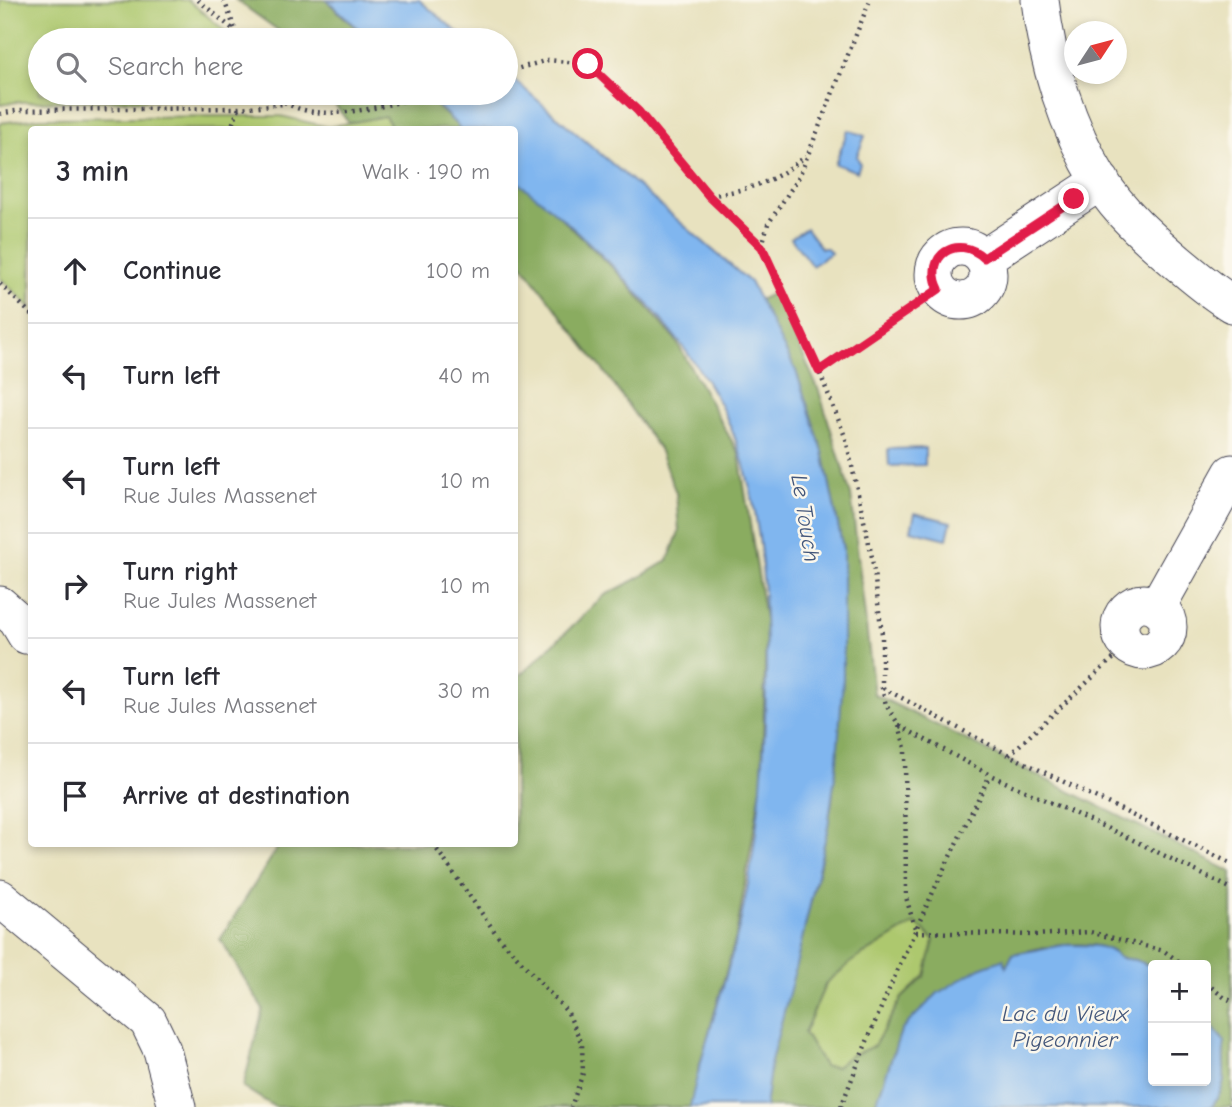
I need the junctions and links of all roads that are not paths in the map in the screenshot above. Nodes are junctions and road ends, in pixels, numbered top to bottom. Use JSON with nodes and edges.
{"nodes":[{"id":1,"x":1040,"y":0,"type":"edge"},
{"id":2,"x":1101,"y":181,"type":"junction"},
{"id":3,"x":939,"y":289,"type":"road end"},
{"id":4,"x":1232,"y":304,"type":"edge"},
{"id":5,"x":1232,"y":473,"type":"edge"},
{"id":6,"x":0,"y":605,"type":"edge"},
{"id":7,"x":26,"y":635,"type":"dead end"},
{"id":8,"x":1129,"y":646,"type":"road end"},
{"id":9,"x":0,"y":898,"type":"edge"},
{"id":10,"x":177,"y":1107,"type":"edge"}],
"edges":[{"from":1,"to":2,"type":"street"},
{"from":2,"to":3,"type":"street"},
{"from":2,"to":4,"type":"street"},
{"from":5,"to":8,"type":"street"},
{"from":6,"to":7,"type":"street"},
{"from":9,"to":10,"type":"street"}]}
